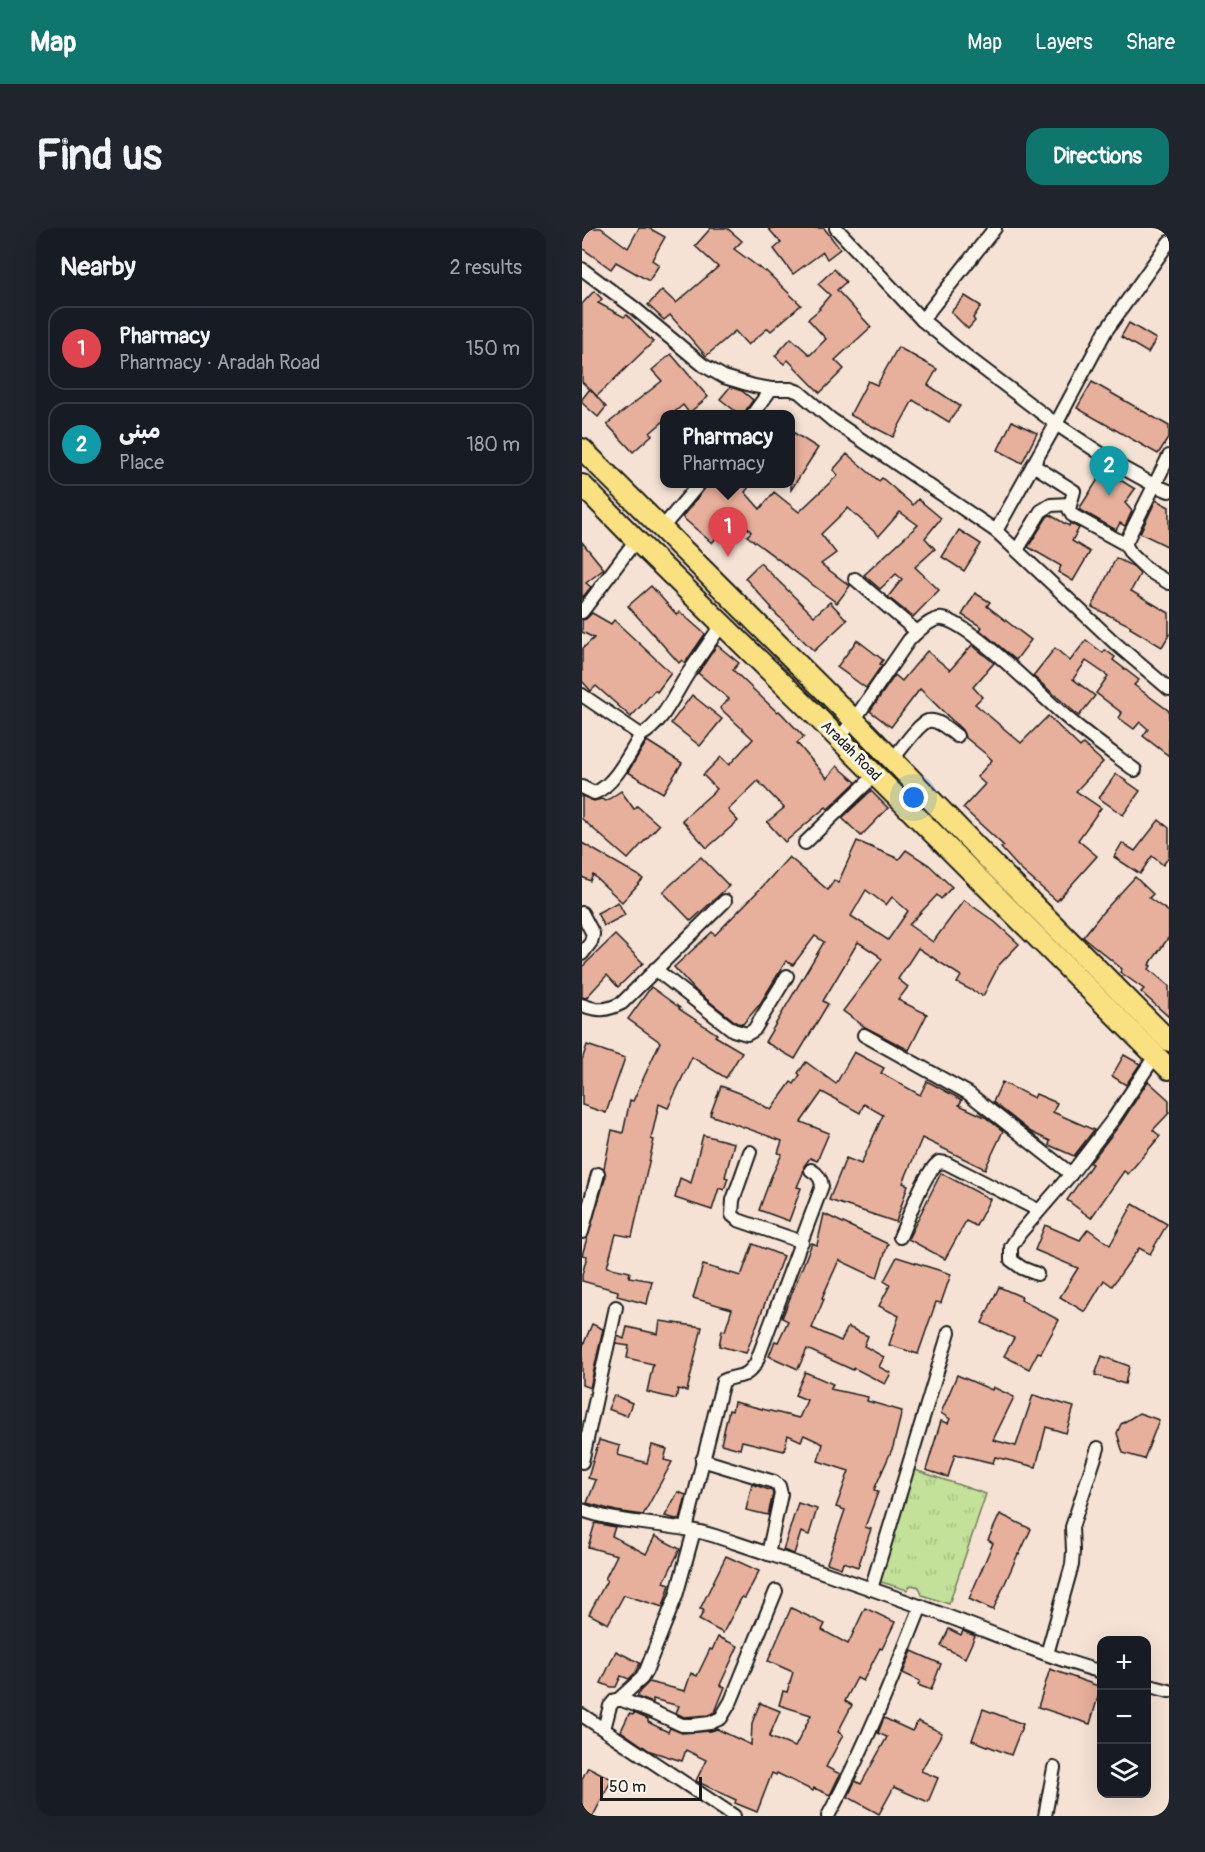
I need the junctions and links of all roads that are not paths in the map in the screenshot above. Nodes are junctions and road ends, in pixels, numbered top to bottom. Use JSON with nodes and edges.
{"nodes":[{"id":1,"x":836,"y":228,"type":"edge"},
{"id":2,"x":995,"y":228,"type":"edge"},
{"id":3,"x":1169,"y":242,"type":"edge"},
{"id":4,"x":582,"y":269,"type":"edge"},
{"id":5,"x":922,"y":320,"type":"junction"},
{"id":6,"x":771,"y":389,"type":"junction"},
{"id":7,"x":756,"y":410,"type":"edge"},
{"id":8,"x":1056,"y":424,"type":"junction"},
{"id":9,"x":582,"y":449,"type":"edge"},
{"id":10,"x":1169,"y":456,"type":"edge"},
{"id":11,"x":1033,"y":465,"type":"junction"},
{"id":12,"x":582,"y":485,"type":"edge"},
{"id":13,"x":1154,"y":485,"type":"junction"},
{"id":14,"x":695,"y":488,"type":"edge"},
{"id":15,"x":1169,"y":491,"type":"edge"},
{"id":16,"x":1070,"y":504,"type":"junction"},
{"id":17,"x":662,"y":528,"type":"junction"},
{"id":18,"x":996,"y":531,"type":"junction"},
{"id":19,"x":636,"y":540,"type":"junction"},
{"id":20,"x":1125,"y":544,"type":"junction"},
{"id":21,"x":1017,"y":550,"type":"junction"},
{"id":22,"x":855,"y":579,"type":"dead end"},
{"id":23,"x":1169,"y":583,"type":"edge"},
{"id":24,"x":582,"y":612,"type":"edge"},
{"id":25,"x":722,"y":624,"type":"junction"},
{"id":26,"x":916,"y":632,"type":"junction"},
{"id":27,"x":1169,"y":689,"type":"edge"},
{"id":28,"x":827,"y":693,"type":"junction"},
{"id":29,"x":582,"y":695,"type":"edge"},
{"id":30,"x":811,"y":711,"type":"junction"},
{"id":31,"x":854,"y":720,"type":"junction"},
{"id":32,"x":641,"y":735,"type":"junction"},
{"id":33,"x":957,"y":736,"type":"dead end"},
{"id":34,"x":838,"y":738,"type":"junction"},
{"id":35,"x":892,"y":760,"type":"junction"},
{"id":36,"x":1135,"y":770,"type":"dead end"},
{"id":37,"x":875,"y":775,"type":"junction"},
{"id":38,"x":582,"y":787,"type":"edge"},
{"id":39,"x":805,"y":843,"type":"dead end"},
{"id":40,"x":725,"y":901,"type":"dead end"},
{"id":41,"x":582,"y":913,"type":"edge"},
{"id":42,"x":582,"y":954,"type":"edge"},
{"id":43,"x":656,"y":969,"type":"junction"},
{"id":44,"x":787,"y":976,"type":"dead end"},
{"id":45,"x":582,"y":1005,"type":"edge"},
{"id":46,"x":864,"y":1035,"type":"dead end"},
{"id":47,"x":1169,"y":1041,"type":"edge"},
{"id":48,"x":1162,"y":1063,"type":"edge"},
{"id":49,"x":750,"y":1152,"type":"dead end"},
{"id":50,"x":812,"y":1170,"type":"dead end"},
{"id":51,"x":598,"y":1174,"type":"dead end"},
{"id":52,"x":1071,"y":1174,"type":"junction"},
{"id":53,"x":1038,"y":1210,"type":"junction"},
{"id":54,"x":582,"y":1232,"type":"edge"},
{"id":55,"x":900,"y":1237,"type":"dead end"},
{"id":56,"x":802,"y":1242,"type":"junction"},
{"id":57,"x":1037,"y":1274,"type":"dead end"},
{"id":58,"x":616,"y":1307,"type":"dead end"},
{"id":59,"x":949,"y":1332,"type":"dead end"},
{"id":60,"x":1098,"y":1448,"type":"dead end"},
{"id":61,"x":702,"y":1460,"type":"junction"},
{"id":62,"x":582,"y":1462,"type":"edge"},
{"id":63,"x":582,"y":1510,"type":"edge"},
{"id":64,"x":690,"y":1530,"type":"junction"},
{"id":65,"x":768,"y":1554,"type":"junction"},
{"id":66,"x":871,"y":1589,"type":"junction"},
{"id":67,"x":776,"y":1591,"type":"dead end"},
{"id":68,"x":921,"y":1606,"type":"junction"},
{"id":69,"x":1047,"y":1653,"type":"junction"},
{"id":70,"x":1097,"y":1671,"type":"edge"},
{"id":71,"x":1151,"y":1686,"type":"edge"},
{"id":72,"x":1169,"y":1690,"type":"edge"},
{"id":73,"x":618,"y":1700,"type":"junction"},
{"id":74,"x":582,"y":1715,"type":"edge"},
{"id":75,"x":603,"y":1729,"type":"junction"},
{"id":76,"x":1054,"y":1768,"type":"dead end"},
{"id":77,"x":734,"y":1816,"type":"edge"},
{"id":78,"x":828,"y":1816,"type":"edge"},
{"id":79,"x":1045,"y":1816,"type":"edge"}],
"edges":[{"from":1,"to":5,"type":"street"},
{"from":2,"to":5,"type":"street"},
{"from":3,"to":8,"type":"street"},
{"from":4,"to":6,"type":"street"},
{"from":5,"to":8,"type":"street"},
{"from":6,"to":7,"type":"street"},
{"from":6,"to":18,"type":"street"},
{"from":8,"to":11,"type":"street"},
{"from":8,"to":13,"type":"street"},
{"from":9,"to":17,"type":"main road"},
{"from":10,"to":13,"type":"street"},
{"from":11,"to":16,"type":"street"},
{"from":11,"to":18,"type":"street"},
{"from":12,"to":19,"type":"main road","name":"Aradah Road"},
{"from":13,"to":15,"type":"street"},
{"from":13,"to":20,"type":"street"},
{"from":14,"to":17,"type":"street"},
{"from":16,"to":20,"type":"street"},
{"from":16,"to":21,"type":"street"},
{"from":17,"to":28,"type":"main road"},
{"from":18,"to":21,"type":"street"},
{"from":19,"to":24,"type":"street"},
{"from":19,"to":25,"type":"main road","name":"Aradah Road"},
{"from":20,"to":23,"type":"street"},
{"from":21,"to":27,"type":"street"},
{"from":22,"to":26,"type":"street"},
{"from":25,"to":30,"type":"main road","name":"Aradah Road"},
{"from":25,"to":32,"type":"street"},
{"from":26,"to":31,"type":"street"},
{"from":26,"to":36,"type":"street"},
{"from":28,"to":30,"type":"main road"},
{"from":28,"to":31,"type":"main road"},
{"from":29,"to":32,"type":"street"},
{"from":30,"to":34,"type":"main road","name":"Aradah Road"},
{"from":31,"to":34,"type":"street"},
{"from":31,"to":35,"type":"main road"},
{"from":32,"to":38,"type":"street"},
{"from":33,"to":35,"type":"street"},
{"from":34,"to":37,"type":"main road","name":"Aradah Road"},
{"from":35,"to":47,"type":"main road"},
{"from":37,"to":39,"type":"street"},
{"from":37,"to":48,"type":"main road","name":"Aradah Road"},
{"from":40,"to":43,"type":"street"},
{"from":41,"to":42,"type":"street"},
{"from":43,"to":44,"type":"street"},
{"from":43,"to":45,"type":"street"},
{"from":46,"to":52,"type":"street"},
{"from":48,"to":52,"type":"street"},
{"from":49,"to":56,"type":"street"},
{"from":50,"to":56,"type":"street"},
{"from":51,"to":54,"type":"street"},
{"from":52,"to":53,"type":"street"},
{"from":53,"to":55,"type":"street"},
{"from":53,"to":57,"type":"street"},
{"from":56,"to":61,"type":"street"},
{"from":58,"to":62,"type":"street"},
{"from":59,"to":66,"type":"street"},
{"from":60,"to":69,"type":"street"},
{"from":61,"to":64,"type":"street"},
{"from":61,"to":65,"type":"street"},
{"from":63,"to":64,"type":"street"},
{"from":64,"to":65,"type":"street"},
{"from":64,"to":73,"type":"street"},
{"from":65,"to":66,"type":"street"},
{"from":66,"to":68,"type":"street"},
{"from":67,"to":73,"type":"street"},
{"from":68,"to":69,"type":"street"},
{"from":68,"to":78,"type":"street"},
{"from":69,"to":70,"type":"street"},
{"from":71,"to":72,"type":"street"},
{"from":73,"to":75,"type":"street"},
{"from":74,"to":75,"type":"street"},
{"from":75,"to":77,"type":"street"},
{"from":76,"to":79,"type":"street"}]}
